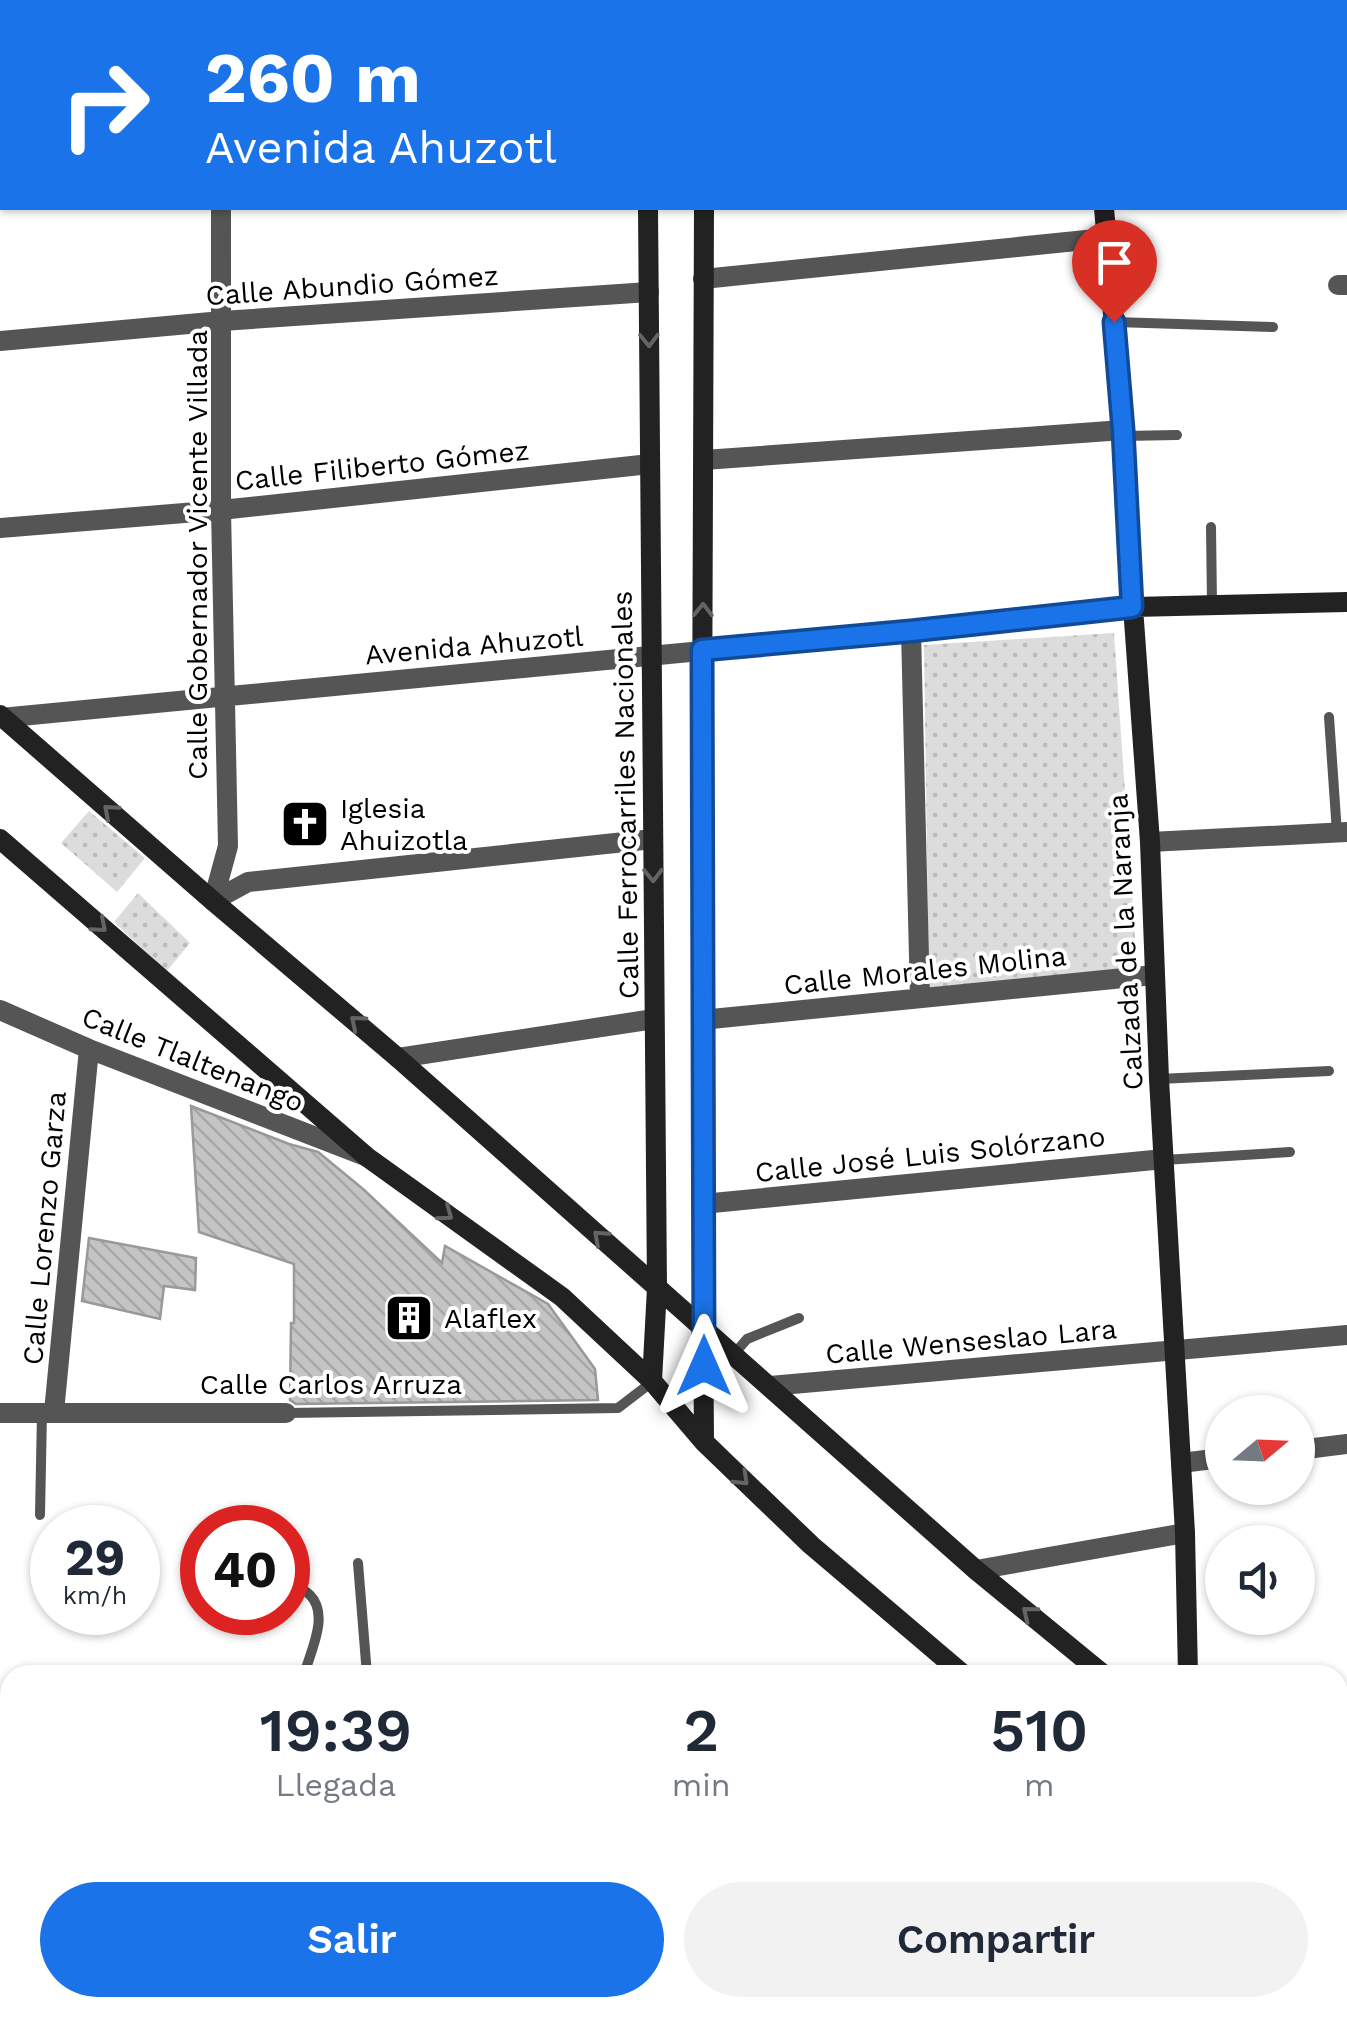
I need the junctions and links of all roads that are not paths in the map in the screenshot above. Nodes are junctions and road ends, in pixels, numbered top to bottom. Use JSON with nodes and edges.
{"nodes":[{"id":1,"x":221,"y":210,"type":"edge"},
{"id":2,"x":648,"y":210,"type":"edge"},
{"id":3,"x":704,"y":210,"type":"edge"},
{"id":4,"x":1104,"y":210,"type":"edge"},
{"id":5,"x":1106,"y":238,"type":"junction"},
{"id":6,"x":703,"y":279,"type":"junction"},
{"id":7,"x":649,"y":292,"type":"junction"},
{"id":8,"x":222,"y":321,"type":"junction"},
{"id":9,"x":1114,"y":322,"type":"junction"},
{"id":10,"x":1273,"y":327,"type":"dead end"},
{"id":11,"x":0,"y":342,"type":"edge"},
{"id":12,"x":1123,"y":433,"type":"junction"},
{"id":13,"x":1177,"y":434,"type":"dead end"},
{"id":14,"x":704,"y":460,"type":"junction"},
{"id":15,"x":650,"y":464,"type":"junction"},
{"id":16,"x":221,"y":510,"type":"junction"},
{"id":17,"x":1211,"y":527,"type":"dead end"},
{"id":18,"x":0,"y":528,"type":"edge"},
{"id":19,"x":1347,"y":602,"type":"edge"},
{"id":20,"x":1212,"y":604,"type":"junction"},
{"id":21,"x":1132,"y":607,"type":"junction"},
{"id":22,"x":911,"y":631,"type":"junction"},
{"id":23,"x":702,"y":650,"type":"junction"},
{"id":24,"x":650,"y":655,"type":"junction"},
{"id":25,"x":223,"y":696,"type":"junction"},
{"id":26,"x":1,"y":717,"type":"edge"},
{"id":27,"x":1329,"y":717,"type":"dead end"},
{"id":28,"x":1342,"y":832,"type":"edge"},
{"id":29,"x":0,"y":839,"type":"edge"},
{"id":30,"x":653,"y":839,"type":"junction"},
{"id":31,"x":1150,"y":842,"type":"junction"},
{"id":32,"x":213,"y":901,"type":"junction"},
{"id":33,"x":1154,"y":975,"type":"junction"},
{"id":34,"x":920,"y":998,"type":"junction"},
{"id":35,"x":0,"y":1010,"type":"edge"},
{"id":36,"x":654,"y":1019,"type":"junction"},
{"id":37,"x":701,"y":1020,"type":"junction"},
{"id":38,"x":89,"y":1049,"type":"junction"},
{"id":39,"x":398,"y":1058,"type":"junction"},
{"id":40,"x":1329,"y":1072,"type":"dead end"},
{"id":41,"x":1159,"y":1079,"type":"junction"},
{"id":42,"x":1290,"y":1152,"type":"dead end"},
{"id":43,"x":366,"y":1157,"type":"junction"},
{"id":44,"x":1164,"y":1160,"type":"junction"},
{"id":45,"x":702,"y":1204,"type":"junction"},
{"id":46,"x":657,"y":1288,"type":"junction"},
{"id":47,"x":800,"y":1318,"type":"dead end"},
{"id":48,"x":704,"y":1328,"type":"junction"},
{"id":49,"x":1347,"y":1335,"type":"edge"},
{"id":50,"x":1176,"y":1351,"type":"junction"},
{"id":51,"x":734,"y":1354,"type":"junction"},
{"id":52,"x":652,"y":1381,"type":"junction"},
{"id":53,"x":770,"y":1386,"type":"junction"},
{"id":54,"x":48,"y":1412,"type":"junction"},
{"id":55,"x":0,"y":1413,"type":"edge"},
{"id":56,"x":286,"y":1413,"type":"joint"},
{"id":57,"x":704,"y":1442,"type":"junction"},
{"id":58,"x":1347,"y":1444,"type":"edge"},
{"id":59,"x":1315,"y":1448,"type":"edge"},
{"id":60,"x":1205,"y":1460,"type":"edge"},
{"id":61,"x":1181,"y":1463,"type":"junction"},
{"id":62,"x":41,"y":1505,"type":"edge"},
{"id":63,"x":1185,"y":1533,"type":"junction"},
{"id":64,"x":358,"y":1564,"type":"dead end"},
{"id":65,"x":976,"y":1570,"type":"junction"},
{"id":66,"x":310,"y":1596,"type":"edge"},
{"id":67,"x":307,"y":1665,"type":"edge"},
{"id":68,"x":365,"y":1665,"type":"edge"},
{"id":69,"x":952,"y":1665,"type":"edge"},
{"id":70,"x":1092,"y":1665,"type":"edge"},
{"id":71,"x":1186,"y":1665,"type":"edge"}],
"edges":[{"from":1,"to":8,"type":"street","name":"Calle Gobernador Vicente Villada"},
{"from":2,"to":7,"type":"main road","name":"Calle Ferrocarriles Nacionales"},
{"from":3,"to":6,"type":"main road"},
{"from":4,"to":5,"type":"main road","name":"Calzada de la Naranja"},
{"from":5,"to":6,"type":"street"},
{"from":5,"to":9,"type":"main road","name":"Calzada de la Naranja"},
{"from":6,"to":14,"type":"main road"},
{"from":7,"to":8,"type":"street","name":"Calle Abundio Gómez"},
{"from":7,"to":15,"type":"main road","name":"Calle Ferrocarriles Nacionales","one_way":true},
{"from":8,"to":11,"type":"street","name":"Calle Abundio Gómez"},
{"from":8,"to":16,"type":"street","name":"Calle Gobernador Vicente Villada"},
{"from":9,"to":10,"type":"lane"},
{"from":9,"to":12,"type":"main road","name":"Calzada de la Naranja"},
{"from":12,"to":13,"type":"lane"},
{"from":12,"to":14,"type":"street"},
{"from":12,"to":21,"type":"main road","name":"Calzada de la Naranja"},
{"from":23,"to":14,"type":"main road","one_way":true},
{"from":15,"to":16,"type":"street","name":"Calle Filiberto Gómez"},
{"from":15,"to":24,"type":"main road","name":"Calle Ferrocarriles Nacionales"},
{"from":16,"to":18,"type":"street","name":"Calle Filiberto Gómez"},
{"from":16,"to":25,"type":"street","name":"Calle Gobernador Vicente Villada"},
{"from":17,"to":20,"type":"lane"},
{"from":19,"to":20,"type":"main road"},
{"from":20,"to":21,"type":"main road"},
{"from":21,"to":22,"type":"street","name":"Avenida Ahuzotl"},
{"from":21,"to":31,"type":"main road","name":"Calzada de la Naranja"},
{"from":22,"to":23,"type":"street","name":"Avenida Ahuzotl"},
{"from":22,"to":34,"type":"street"},
{"from":23,"to":24,"type":"street","name":"Avenida Ahuzotl"},
{"from":23,"to":37,"type":"main road"},
{"from":24,"to":25,"type":"street","name":"Avenida Ahuzotl"},
{"from":24,"to":30,"type":"main road","name":"Calle Ferrocarriles Nacionales"},
{"from":25,"to":26,"type":"street","name":"Avenida Ahuzotl"},
{"from":25,"to":32,"type":"street","name":"Calle Gobernador Vicente Villada"},
{"from":32,"to":26,"type":"main road","one_way":true},
{"from":27,"to":28,"type":"lane"},
{"from":28,"to":31,"type":"street"},
{"from":29,"to":43,"type":"main road","one_way":true},
{"from":30,"to":32,"type":"street"},
{"from":30,"to":36,"type":"main road","name":"Calle Ferrocarriles Nacionales","one_way":true},
{"from":31,"to":33,"type":"main road","name":"Calzada de la Naranja"},
{"from":39,"to":32,"type":"main road","one_way":true},
{"from":33,"to":34,"type":"street","name":"Calle Morales Molina"},
{"from":33,"to":41,"type":"main road","name":"Calzada de la Naranja"},
{"from":34,"to":37,"type":"street","name":"Calle Morales Molina"},
{"from":35,"to":38,"type":"street","name":"Calle Tlaltenango"},
{"from":36,"to":39,"type":"street"},
{"from":36,"to":46,"type":"main road","name":"Calle Ferrocarriles Nacionales"},
{"from":37,"to":45,"type":"main road"},
{"from":38,"to":43,"type":"street","name":"Calle Tlaltenango"},
{"from":38,"to":54,"type":"street","name":"Calle Lorenzo Garza"},
{"from":46,"to":39,"type":"main road","one_way":true},
{"from":40,"to":41,"type":"lane"},
{"from":41,"to":44,"type":"main road","name":"Calzada de la Naranja"},
{"from":42,"to":44,"type":"lane"},
{"from":43,"to":52,"type":"main road","one_way":true},
{"from":44,"to":45,"type":"street","name":"Calle José Luis Solórzano"},
{"from":44,"to":50,"type":"main road","name":"Calzada de la Naranja"},
{"from":45,"to":48,"type":"main road"},
{"from":46,"to":48,"type":"main road"},
{"from":46,"to":52,"type":"main road","name":"Calle Ferrocarriles Nacionales"},
{"from":47,"to":51,"type":"lane"},
{"from":48,"to":51,"type":"main road"},
{"from":48,"to":57,"type":"main road"},
{"from":49,"to":50,"type":"street","name":"Calle Wenseslao Lara"},
{"from":50,"to":53,"type":"street","name":"Calle Wenseslao Lara"},
{"from":50,"to":61,"type":"main road","name":"Calzada de la Naranja"},
{"from":51,"to":53,"type":"main road"},
{"from":52,"to":56,"type":"lane","name":"Calle Carlos Arruza"},
{"from":52,"to":57,"type":"main road"},
{"from":53,"to":65,"type":"main road"},
{"from":54,"to":55,"type":"street","name":"Calle Carlos Arruza"},
{"from":54,"to":56,"type":"street","name":"Calle Carlos Arruza"},
{"from":54,"to":62,"type":"lane"},
{"from":57,"to":69,"type":"main road","one_way":true},
{"from":58,"to":59,"type":"street"},
{"from":60,"to":61,"type":"street"},
{"from":61,"to":63,"type":"main road","name":"Calzada de la Naranja"},
{"from":63,"to":65,"type":"street"},
{"from":63,"to":71,"type":"main road","name":"Calzada de la Naranja"},
{"from":64,"to":68,"type":"lane"},
{"from":70,"to":65,"type":"main road","one_way":true},
{"from":66,"to":67,"type":"lane"}]}
